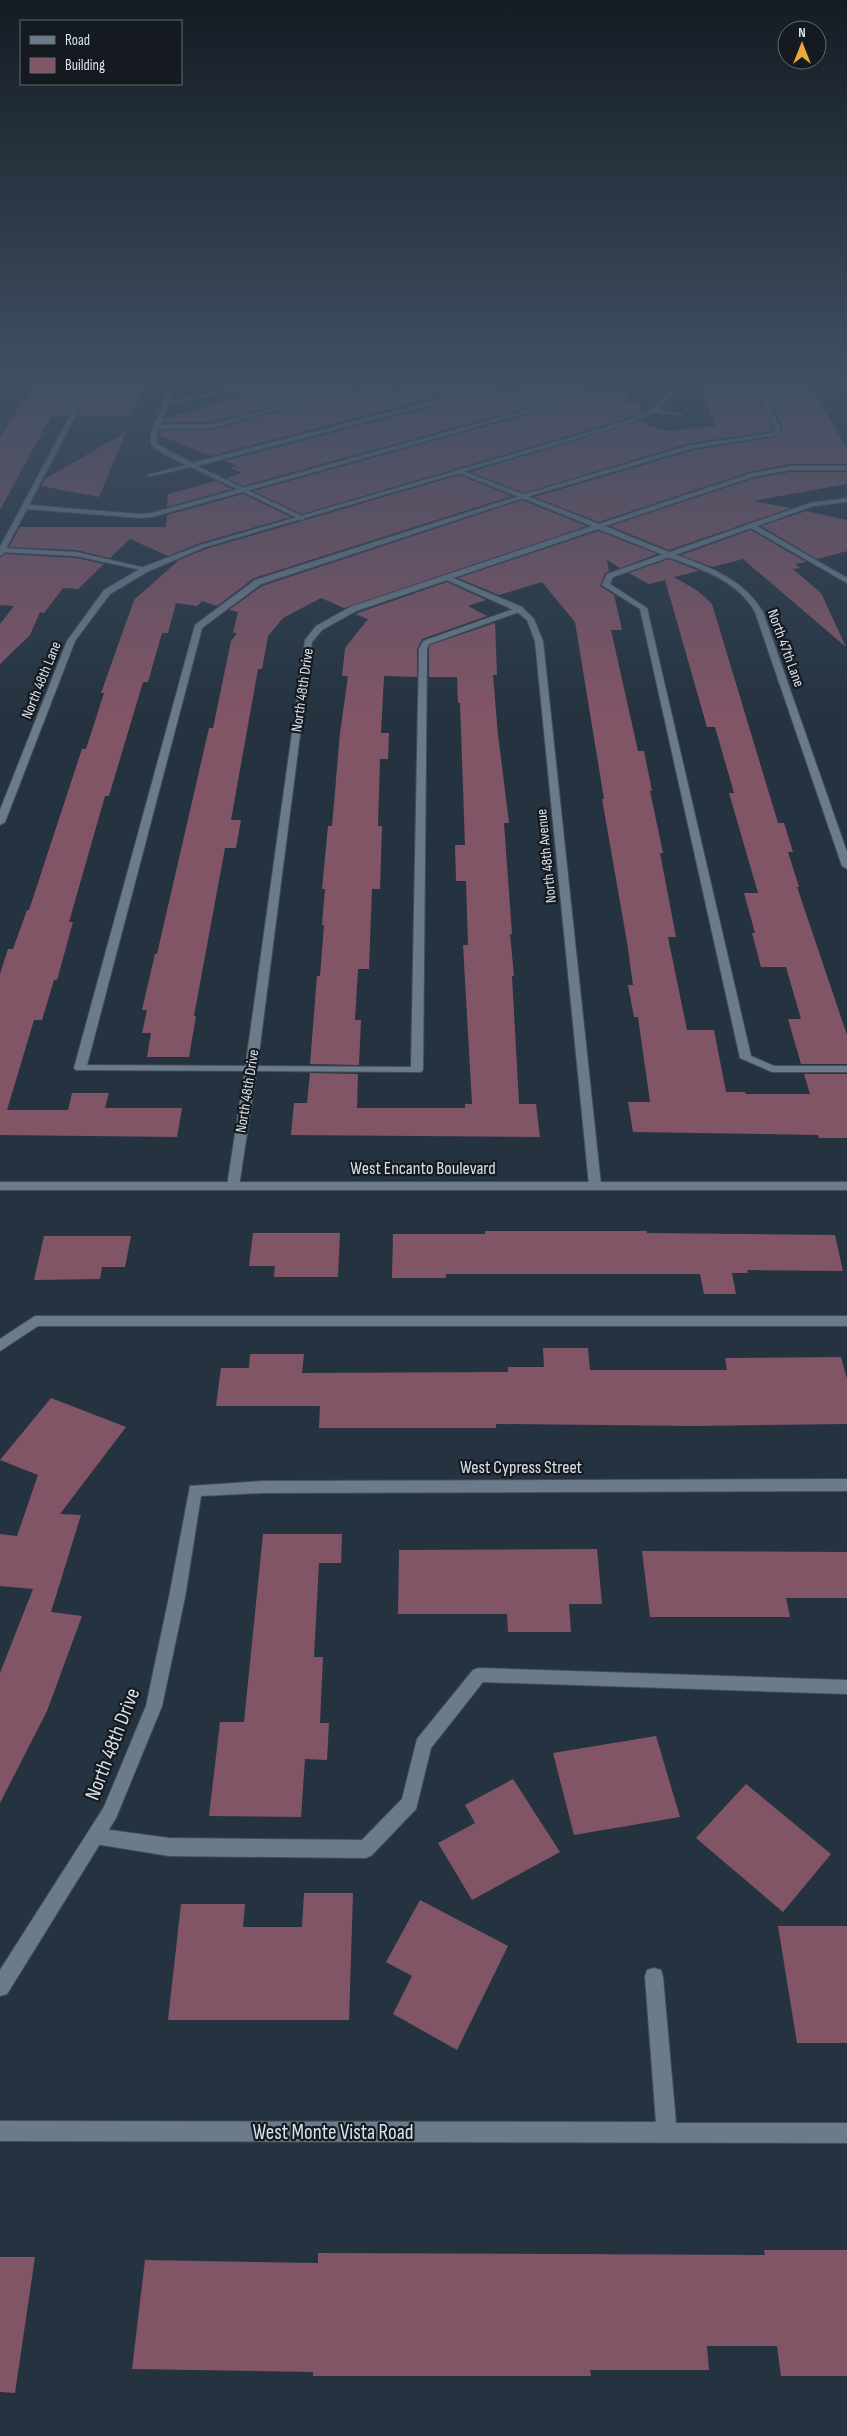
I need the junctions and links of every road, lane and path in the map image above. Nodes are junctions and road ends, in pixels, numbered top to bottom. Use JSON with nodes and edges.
{"nodes":[{"id":1,"x":34,"y":492,"type":"edge"},
{"id":2,"x":242,"y":492,"type":"edge"},
{"id":3,"x":251,"y":492,"type":"edge"},
{"id":4,"x":393,"y":492,"type":"edge"},
{"id":5,"x":513,"y":492,"type":"edge"},
{"id":6,"x":539,"y":492,"type":"edge"},
{"id":7,"x":701,"y":492,"type":"edge"},
{"id":8,"x":524,"y":496,"type":"junction"},
{"id":9,"x":847,"y":500,"type":"edge"},
{"id":10,"x":26,"y":507,"type":"junction"},
{"id":11,"x":302,"y":518,"type":"junction"},
{"id":12,"x":598,"y":525,"type":"junction"},
{"id":13,"x":753,"y":526,"type":"junction"},
{"id":14,"x":1,"y":552,"type":"edge"},
{"id":15,"x":670,"y":555,"type":"junction"},
{"id":16,"x":146,"y":569,"type":"junction"},
{"id":17,"x":446,"y":577,"type":"junction"},
{"id":18,"x":847,"y":581,"type":"edge"},
{"id":19,"x":520,"y":609,"type":"junction"},
{"id":20,"x":0,"y":822,"type":"edge"},
{"id":21,"x":847,"y":866,"type":"edge"},
{"id":22,"x":251,"y":1069,"type":"junction"},
{"id":23,"x":847,"y":1070,"type":"edge"},
{"id":24,"x":595,"y":1185,"type":"junction"},
{"id":25,"x":0,"y":1186,"type":"edge"},
{"id":26,"x":233,"y":1186,"type":"junction"},
{"id":27,"x":847,"y":1186,"type":"edge"},
{"id":28,"x":847,"y":1321,"type":"edge"},
{"id":29,"x":0,"y":1346,"type":"edge"},
{"id":30,"x":847,"y":1485,"type":"edge"},
{"id":31,"x":195,"y":1490,"type":"joint"},
{"id":32,"x":847,"y":1687,"type":"edge"},
{"id":33,"x":95,"y":1837,"type":"junction"},
{"id":34,"x":654,"y":1978,"type":"dead end"},
{"id":35,"x":0,"y":1987,"type":"edge"},
{"id":36,"x":0,"y":2131,"type":"edge"},
{"id":37,"x":667,"y":2132,"type":"junction"},
{"id":38,"x":847,"y":2133,"type":"edge"}],
"edges":[{"from":1,"to":10,"type":"street"},
{"from":2,"to":10,"type":"street"},
{"from":3,"to":11,"type":"street"},
{"from":4,"to":11,"type":"street","name":"North 48th Lane"},
{"from":5,"to":8,"type":"street","name":"North 47th Lane"},
{"from":6,"to":8,"type":"street"},
{"from":7,"to":12,"type":"street","name":"North 48th Drive"},
{"from":8,"to":12,"type":"street","name":"North 47th Lane"},
{"from":8,"to":22,"type":"street"},
{"from":9,"to":13,"type":"street"},
{"from":10,"to":14,"type":"street"},
{"from":11,"to":16,"type":"street","name":"North 48th Lane"},
{"from":12,"to":15,"type":"street","name":"North 47th Lane"},
{"from":12,"to":17,"type":"street","name":"North 48th Drive"},
{"from":13,"to":15,"type":"street"},
{"from":13,"to":18,"type":"street"},
{"from":14,"to":16,"type":"street"},
{"from":15,"to":21,"type":"street","name":"North 47th Lane"},
{"from":15,"to":23,"type":"street"},
{"from":16,"to":20,"type":"street","name":"North 48th Lane"},
{"from":17,"to":19,"type":"street"},
{"from":17,"to":22,"type":"street","name":"North 48th Drive"},
{"from":19,"to":22,"type":"street"},
{"from":19,"to":24,"type":"street","name":"North 48th Avenue"},
{"from":22,"to":26,"type":"street","name":"North 48th Drive"},
{"from":24,"to":26,"type":"street","name":"West Encanto Boulevard"},
{"from":24,"to":27,"type":"street","name":"West Encanto Boulevard"},
{"from":25,"to":26,"type":"street","name":"West Encanto Boulevard"},
{"from":28,"to":29,"type":"street"},
{"from":30,"to":31,"type":"street","name":"West Cypress Street"},
{"from":31,"to":33,"type":"street","name":"North 48th Drive"},
{"from":32,"to":33,"type":"street"},
{"from":33,"to":35,"type":"street","name":"North 48th Drive"},
{"from":34,"to":37,"type":"street"},
{"from":36,"to":37,"type":"street","name":"West Monte Vista Road"},
{"from":37,"to":38,"type":"street","name":"West Monte Vista Road"}]}
